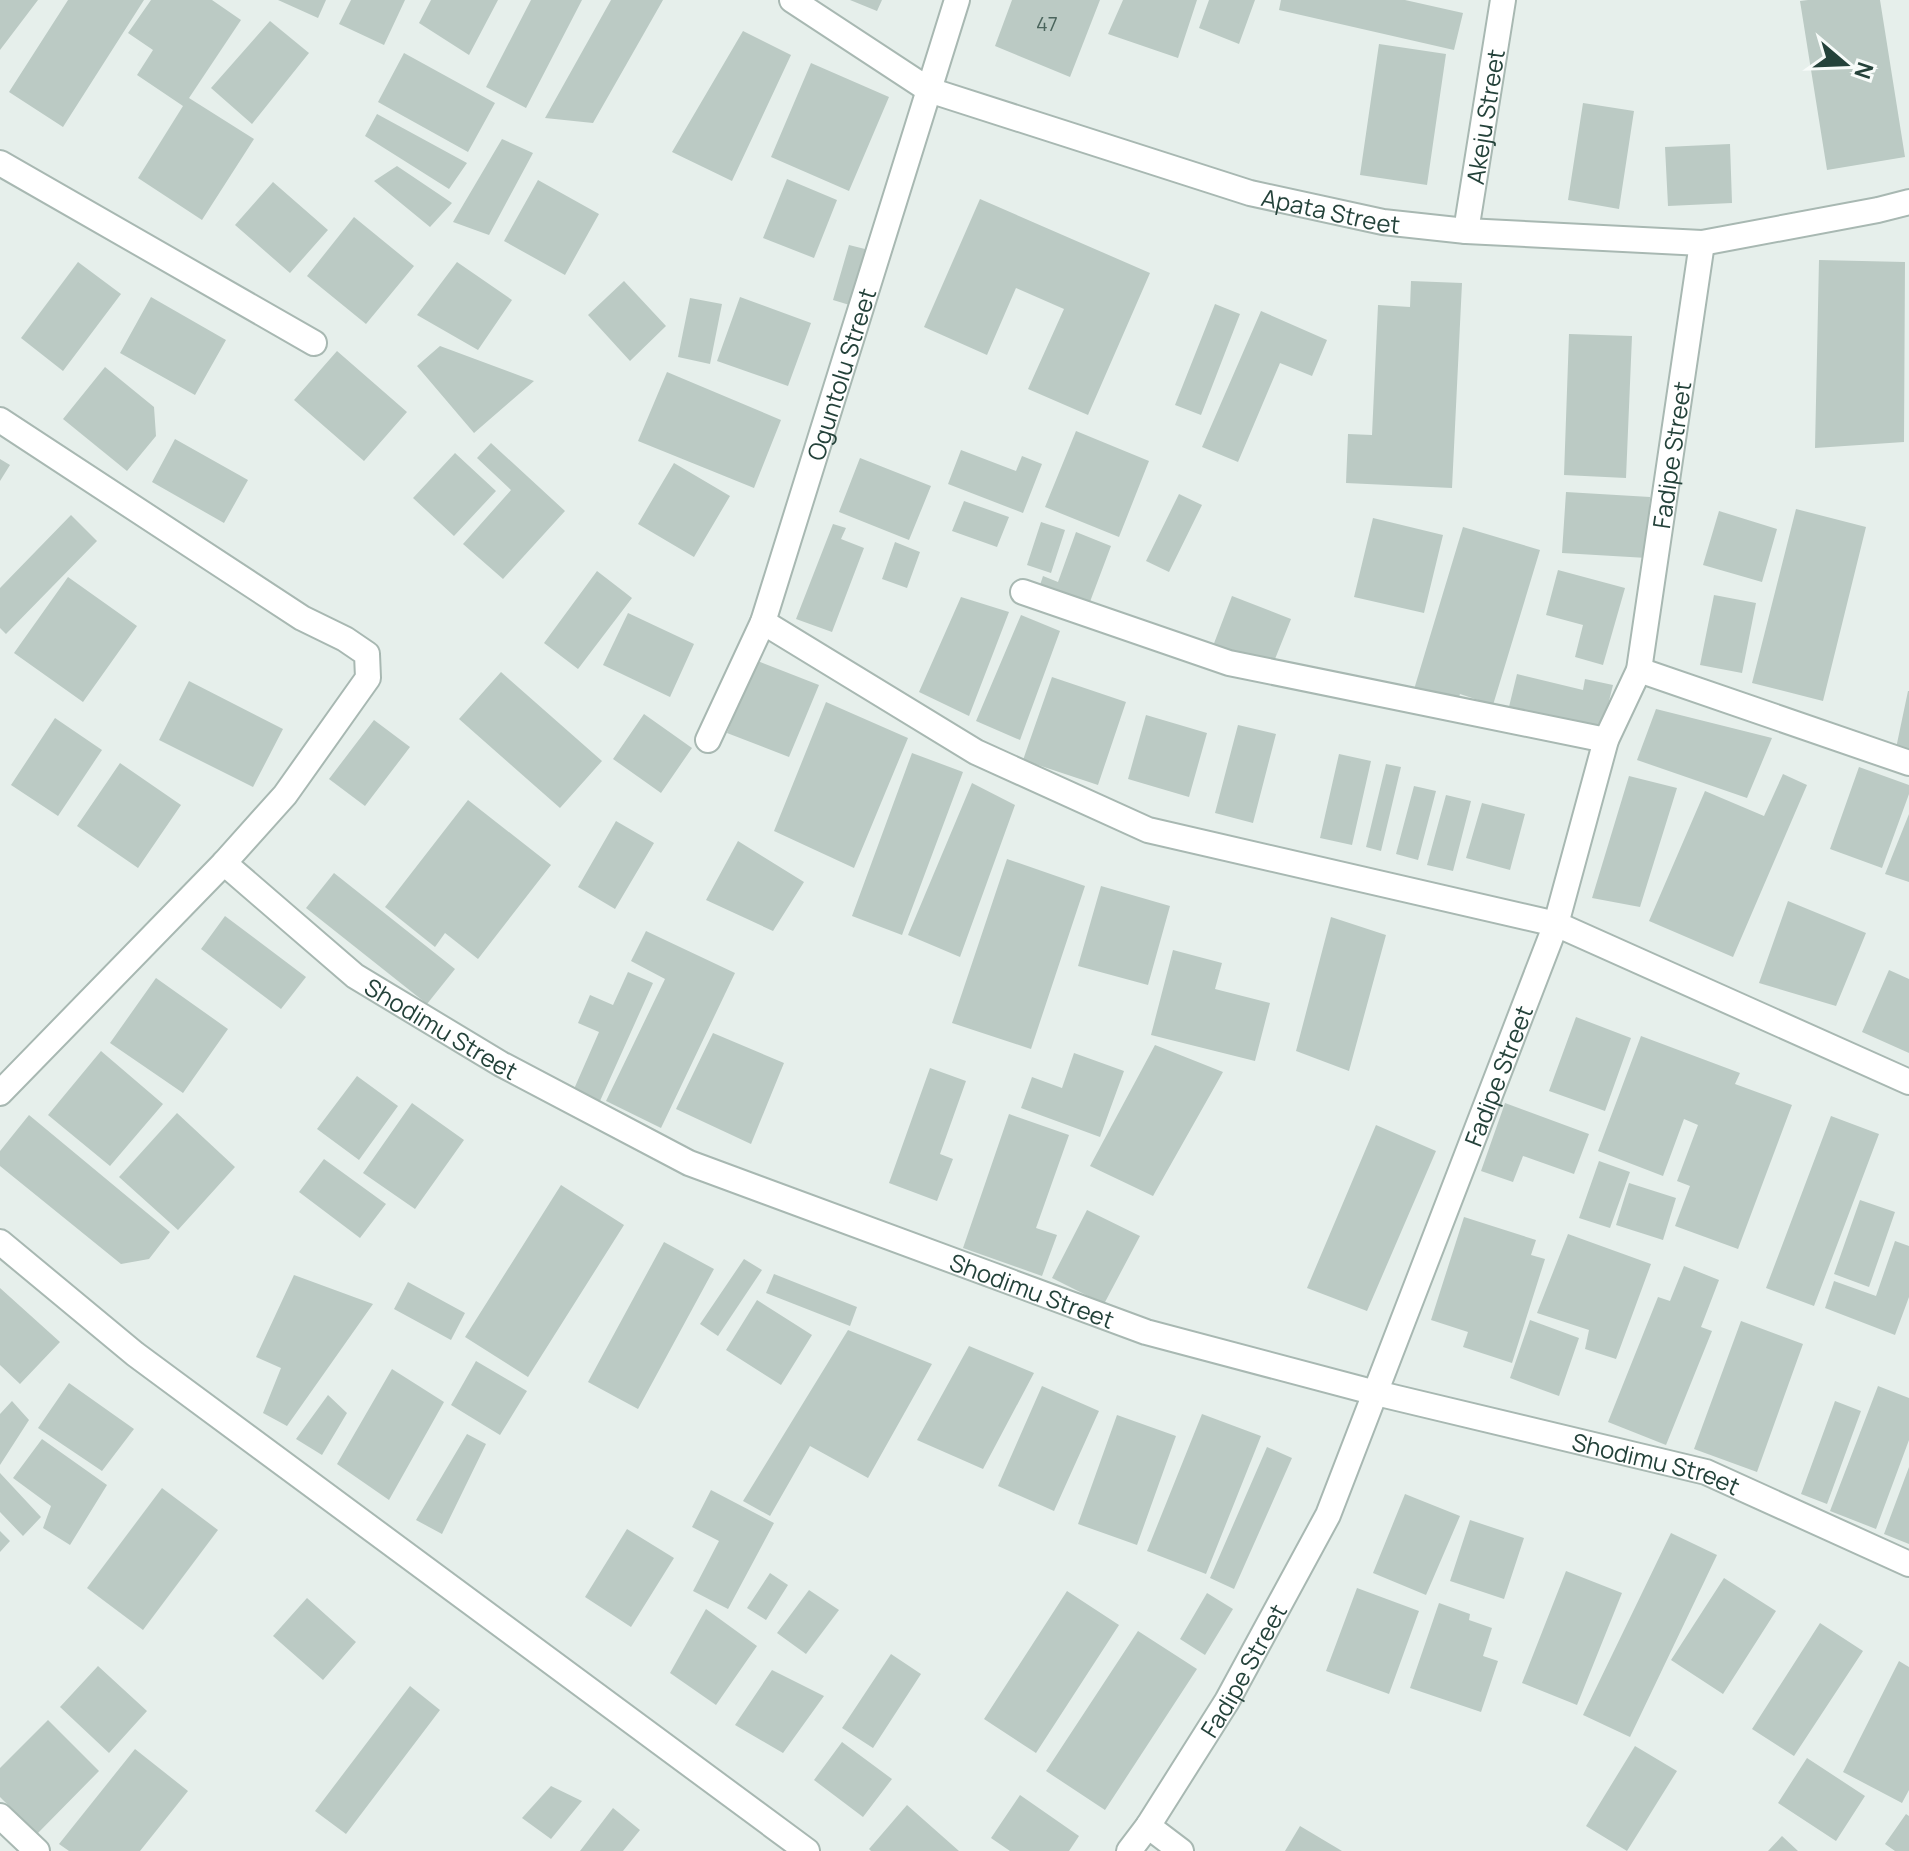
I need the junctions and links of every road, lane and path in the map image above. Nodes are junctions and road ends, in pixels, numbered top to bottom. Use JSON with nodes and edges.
{"nodes":[{"id":1,"x":792,"y":0,"type":"edge"},
{"id":2,"x":957,"y":0,"type":"edge"},
{"id":3,"x":1503,"y":0,"type":"edge"},
{"id":4,"x":929,"y":90,"type":"junction"},
{"id":5,"x":0,"y":163,"type":"edge"},
{"id":6,"x":1909,"y":202,"type":"edge"},
{"id":7,"x":1466,"y":231,"type":"junction"},
{"id":8,"x":1702,"y":243,"type":"junction"},
{"id":9,"x":314,"y":343,"type":"dead end"},
{"id":10,"x":0,"y":420,"type":"edge"},
{"id":11,"x":1023,"y":592,"type":"dead end"},
{"id":12,"x":763,"y":622,"type":"junction"},
{"id":13,"x":1639,"y":670,"type":"junction"},
{"id":14,"x":708,"y":740,"type":"dead end"},
{"id":15,"x":1606,"y":740,"type":"junction"},
{"id":16,"x":1909,"y":763,"type":"edge"},
{"id":17,"x":224,"y":863,"type":"junction"},
{"id":18,"x":1556,"y":924,"type":"junction"},
{"id":19,"x":1909,"y":1082,"type":"edge"},
{"id":20,"x":0,"y":1093,"type":"edge"},
{"id":21,"x":0,"y":1242,"type":"edge"},
{"id":22,"x":1376,"y":1393,"type":"junction"},
{"id":23,"x":1909,"y":1564,"type":"edge"},
{"id":24,"x":0,"y":1816,"type":"edge"},
{"id":25,"x":1148,"y":1826,"type":"junction"},
{"id":26,"x":37,"y":1851,"type":"edge"},
{"id":27,"x":807,"y":1851,"type":"edge"},
{"id":28,"x":1129,"y":1851,"type":"edge"},
{"id":29,"x":1181,"y":1851,"type":"edge"}],
"edges":[{"from":1,"to":4,"type":"street","name":"Apata Street"},
{"from":2,"to":4,"type":"street","name":"Oguntolu Street"},
{"from":3,"to":7,"type":"street","name":"Akeju Street"},
{"from":4,"to":7,"type":"street","name":"Apata Street"},
{"from":4,"to":12,"type":"street","name":"Oguntolu Street"},
{"from":5,"to":9,"type":"street"},
{"from":6,"to":8,"type":"street","name":"Apata Street"},
{"from":7,"to":8,"type":"street","name":"Apata Street"},
{"from":8,"to":13,"type":"street","name":"Fadipe Street"},
{"from":10,"to":17,"type":"street"},
{"from":11,"to":15,"type":"street"},
{"from":12,"to":14,"type":"street","name":"Oguntolu Street"},
{"from":12,"to":18,"type":"street"},
{"from":13,"to":15,"type":"street","name":"Fadipe Street"},
{"from":13,"to":16,"type":"street"},
{"from":15,"to":18,"type":"street","name":"Fadipe Street"},
{"from":17,"to":20,"type":"street"},
{"from":17,"to":22,"type":"street","name":"Shodimu Street"},
{"from":18,"to":19,"type":"street"},
{"from":18,"to":22,"type":"street","name":"Fadipe Street"},
{"from":21,"to":27,"type":"street"},
{"from":22,"to":23,"type":"street","name":"Shodimu Street"},
{"from":22,"to":25,"type":"street","name":"Fadipe Street"},
{"from":24,"to":26,"type":"street"},
{"from":25,"to":28,"type":"street","name":"Fadipe Street"},
{"from":25,"to":29,"type":"street"}]}
